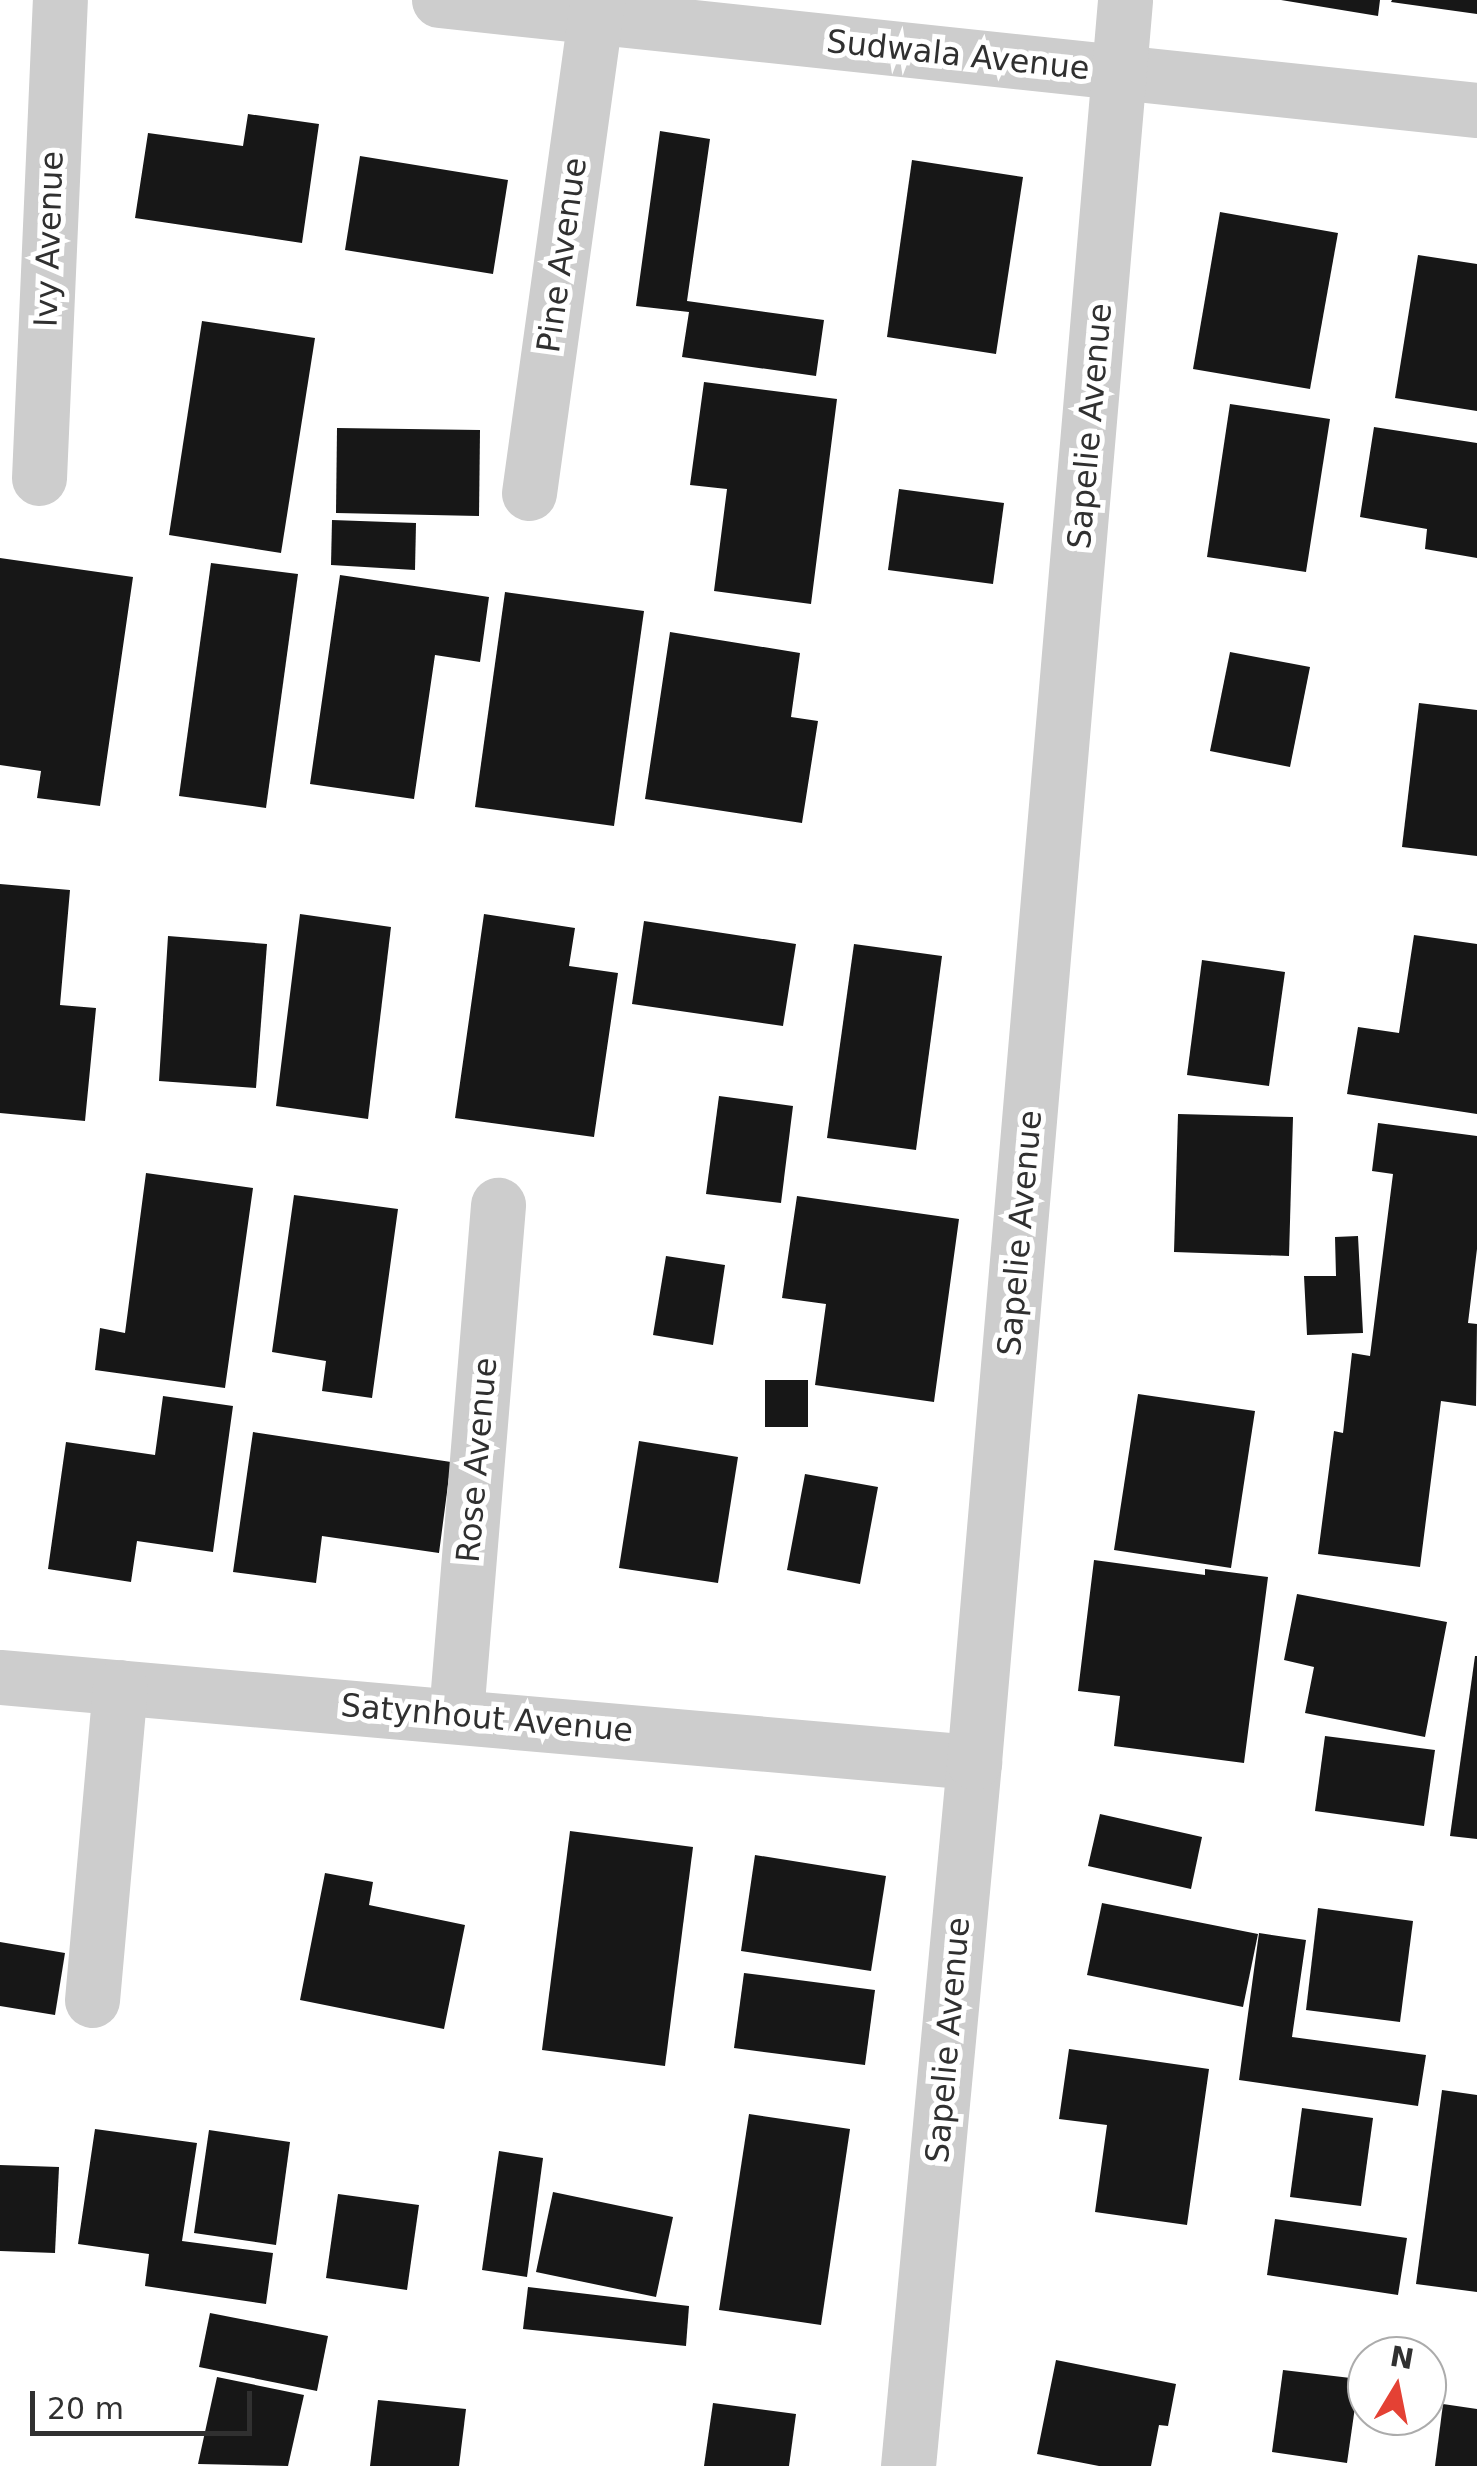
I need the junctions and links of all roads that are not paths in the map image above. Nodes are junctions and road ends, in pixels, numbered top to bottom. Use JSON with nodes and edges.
{"nodes":[{"id":1,"x":60,"y":0,"type":"edge"},
{"id":2,"x":439,"y":0,"type":"edge"},
{"id":3,"x":1125,"y":0,"type":"edge"},
{"id":4,"x":596,"y":8,"type":"edge"},
{"id":5,"x":1121,"y":73,"type":"junction"},
{"id":6,"x":1477,"y":110,"type":"edge"},
{"id":7,"x":39,"y":478,"type":"dead end"},
{"id":8,"x":529,"y":493,"type":"dead end"},
{"id":9,"x":498,"y":1205,"type":"dead end"},
{"id":10,"x":0,"y":1676,"type":"edge"},
{"id":11,"x":120,"y":1687,"type":"junction"},
{"id":12,"x":456,"y":1714,"type":"junction"},
{"id":13,"x":974,"y":1762,"type":"junction"},
{"id":14,"x":92,"y":2000,"type":"dead end"},
{"id":15,"x":908,"y":2466,"type":"edge"}],
"edges":[{"from":1,"to":7,"type":"street","name":"Ivy Avenue"},
{"from":2,"to":4,"type":"street","name":"Sudwala Avenue"},
{"from":3,"to":5,"type":"street","name":"Sapelie Avenue"},
{"from":4,"to":5,"type":"street","name":"Sudwala Avenue"},
{"from":4,"to":8,"type":"street","name":"Pine Avenue"},
{"from":5,"to":6,"type":"street","name":"Sudwala Avenue"},
{"from":5,"to":13,"type":"street","name":"Sapelie Avenue"},
{"from":9,"to":12,"type":"street","name":"Rose Avenue"},
{"from":10,"to":11,"type":"street","name":"Satynhout Avenue"},
{"from":11,"to":12,"type":"street","name":"Satynhout Avenue"},
{"from":11,"to":14,"type":"street"},
{"from":12,"to":13,"type":"street","name":"Satynhout Avenue"},
{"from":13,"to":15,"type":"street","name":"Sapelie Avenue"}]}
